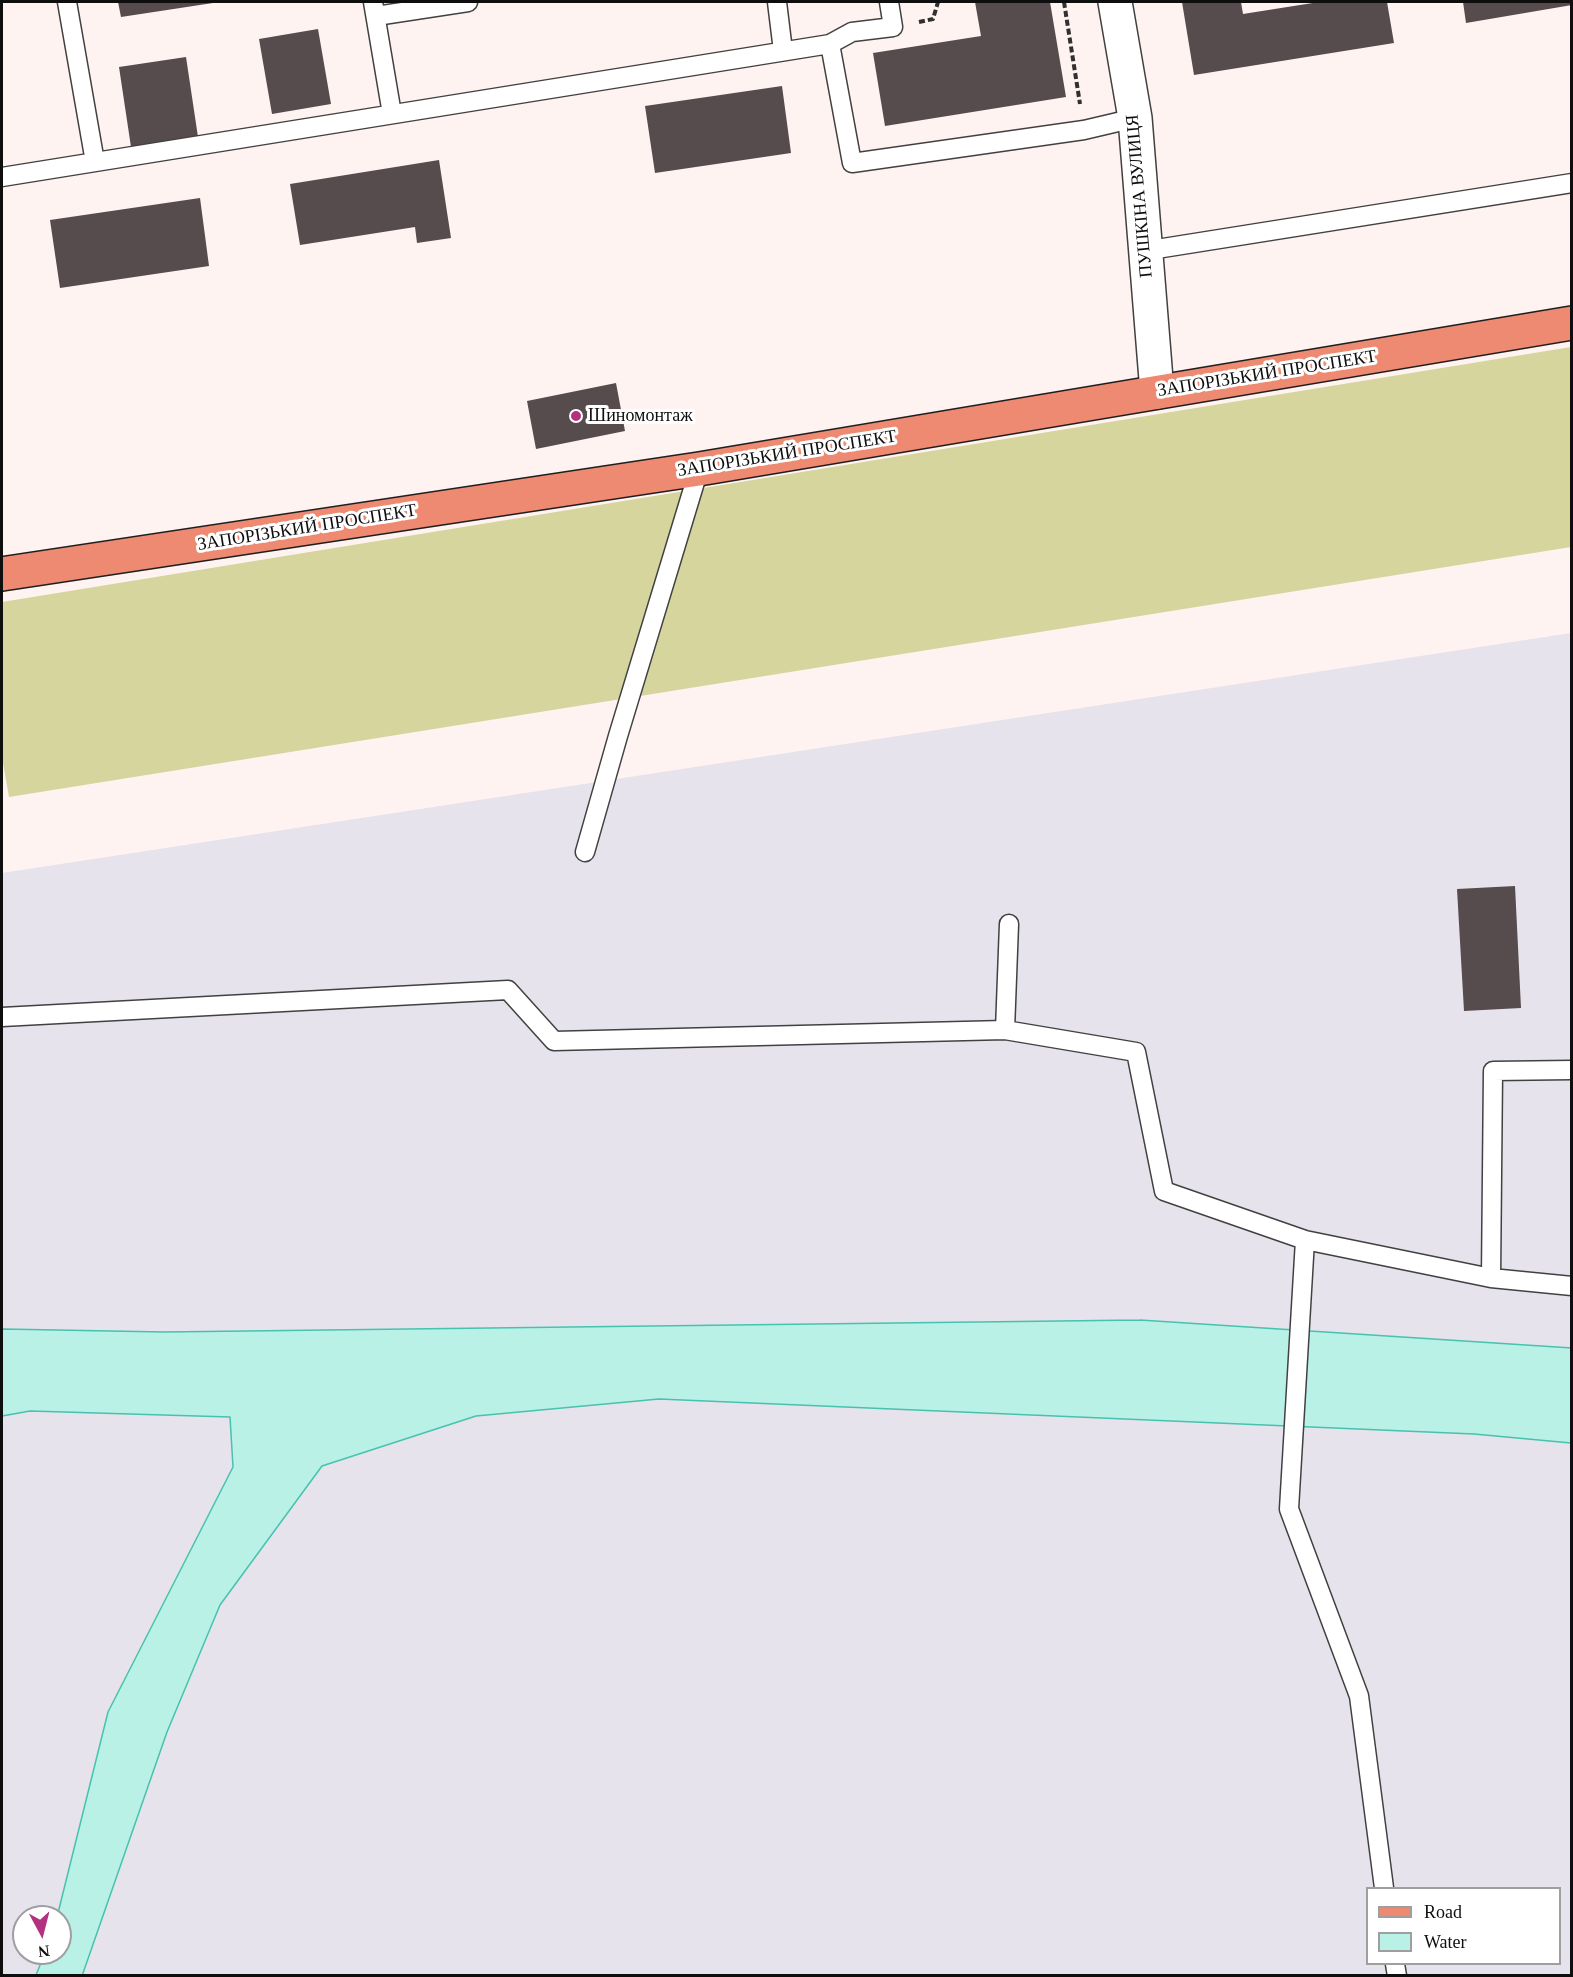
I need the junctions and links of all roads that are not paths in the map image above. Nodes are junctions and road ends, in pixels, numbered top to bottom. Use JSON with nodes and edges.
{"nodes":[{"id":1,"x":67,"y":2,"type":"edge"},
{"id":2,"x":468,"y":2,"type":"edge"},
{"id":3,"x":777,"y":2,"type":"edge"},
{"id":4,"x":889,"y":2,"type":"edge"},
{"id":5,"x":1115,"y":2,"type":"edge"},
{"id":6,"x":374,"y":9,"type":"edge"},
{"id":7,"x":830,"y":44,"type":"junction"},
{"id":8,"x":783,"y":51,"type":"junction"},
{"id":9,"x":392,"y":114,"type":"junction"},
{"id":10,"x":1134,"y":118,"type":"junction"},
{"id":11,"x":95,"y":162,"type":"junction"},
{"id":12,"x":2,"y":177,"type":"edge"},
{"id":13,"x":1572,"y":183,"type":"edge"},
{"id":14,"x":1144,"y":250,"type":"junction"},
{"id":15,"x":1572,"y":323,"type":"edge"},
{"id":16,"x":1156,"y":392,"type":"junction"},
{"id":17,"x":699,"y":469,"type":"junction"},
{"id":18,"x":2,"y":574,"type":"edge"},
{"id":19,"x":585,"y":852,"type":"dead end"},
{"id":20,"x":1009,"y":924,"type":"dead end"},
{"id":21,"x":2,"y":1017,"type":"edge"},
{"id":22,"x":1005,"y":1030,"type":"junction"},
{"id":23,"x":1572,"y":1070,"type":"edge"},
{"id":24,"x":1305,"y":1240,"type":"junction"},
{"id":25,"x":1491,"y":1278,"type":"junction"},
{"id":26,"x":1572,"y":1286,"type":"edge"},
{"id":27,"x":1384,"y":1887,"type":"edge"}],
"edges":[{"from":1,"to":11,"type":"lane"},
{"from":2,"to":6,"type":"lane"},
{"from":3,"to":8,"type":"lane"},
{"from":4,"to":7,"type":"lane"},
{"from":5,"to":10,"type":"street","name":"ПУШКІНА ВУЛИЦЯ"},
{"from":6,"to":9,"type":"lane"},
{"from":7,"to":8,"type":"lane"},
{"from":7,"to":10,"type":"lane"},
{"from":8,"to":9,"type":"lane"},
{"from":9,"to":11,"type":"lane"},
{"from":10,"to":14,"type":"street","name":"ПУШКІНА ВУЛИЦЯ"},
{"from":11,"to":12,"type":"lane"},
{"from":13,"to":14,"type":"lane"},
{"from":14,"to":16,"type":"street","name":"ПУШКІНА ВУЛИЦЯ"},
{"from":15,"to":16,"type":"main road","name":"ЗАПОРІЗЬКИЙ ПРОСПЕКТ"},
{"from":16,"to":17,"type":"main road","name":"ЗАПОРІЗЬКИЙ ПРОСПЕКТ"},
{"from":17,"to":18,"type":"main road","name":"ЗАПОРІЗЬКИЙ ПРОСПЕКТ"},
{"from":17,"to":19,"type":"lane"},
{"from":20,"to":22,"type":"lane"},
{"from":21,"to":22,"type":"lane"},
{"from":22,"to":24,"type":"lane"},
{"from":23,"to":25,"type":"lane"},
{"from":24,"to":25,"type":"lane"},
{"from":24,"to":27,"type":"lane"},
{"from":25,"to":26,"type":"lane"}]}
